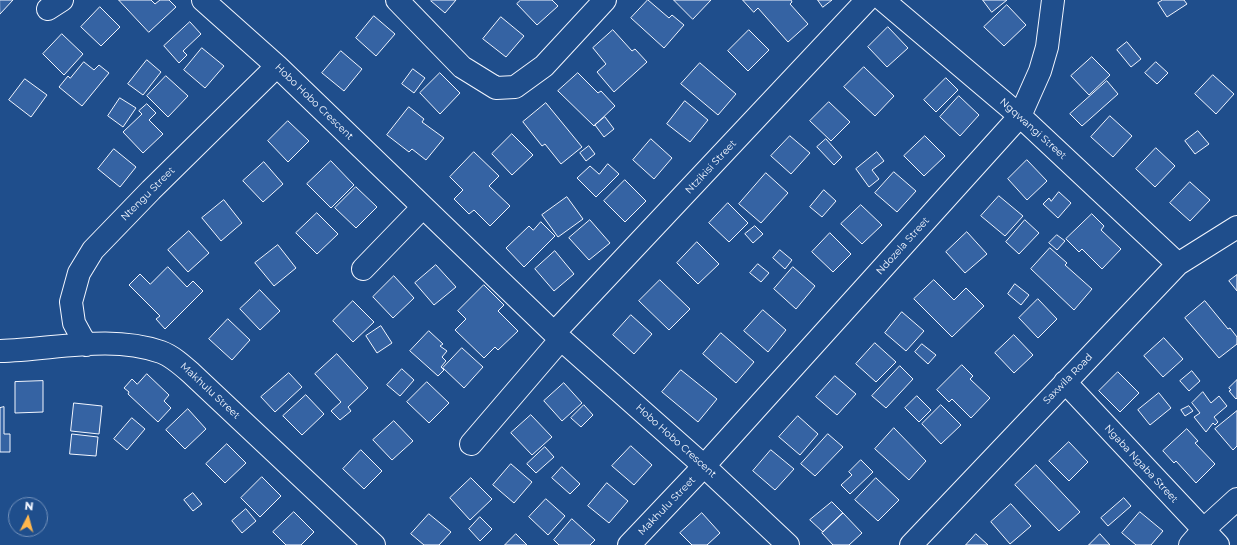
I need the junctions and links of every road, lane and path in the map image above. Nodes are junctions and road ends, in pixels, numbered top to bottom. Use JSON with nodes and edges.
{"nodes":[{"id":1,"x":203,"y":0,"type":"edge"},
{"id":2,"x":398,"y":0,"type":"edge"},
{"id":3,"x":605,"y":0,"type":"edge"},
{"id":4,"x":868,"y":0,"type":"edge"},
{"id":5,"x":883,"y":0,"type":"edge"},
{"id":6,"x":1053,"y":0,"type":"edge"},
{"id":7,"x":277,"y":66,"type":"junction"},
{"id":8,"x":1020,"y":116,"type":"junction"},
{"id":9,"x":423,"y":207,"type":"junction"},
{"id":10,"x":1237,"y":227,"type":"edge"},
{"id":11,"x":1178,"y":264,"type":"junction"},
{"id":12,"x":363,"y":270,"type":"dead end"},
{"id":13,"x":558,"y":336,"type":"junction"},
{"id":14,"x":86,"y":345,"type":"junction"},
{"id":15,"x":0,"y":351,"type":"edge"},
{"id":16,"x":1065,"y":382,"type":"junction"},
{"id":17,"x":471,"y":444,"type":"dead end"},
{"id":18,"x":704,"y":466,"type":"junction"},
{"id":19,"x":1237,"y":500,"type":"edge"},
{"id":20,"x":1203,"y":540,"type":"edge"},
{"id":21,"x":374,"y":545,"type":"edge"},
{"id":22,"x":629,"y":545,"type":"edge"},
{"id":23,"x":788,"y":545,"type":"edge"},
{"id":24,"x":911,"y":545,"type":"edge"}],
"edges":[{"from":1,"to":7,"type":"street","name":"Hobo Hobo Crescent"},
{"from":2,"to":3,"type":"street"},
{"from":4,"to":13,"type":"street","name":"Ntzikisi Street"},
{"from":5,"to":8,"type":"street","name":"Ngqwangi Street"},
{"from":6,"to":8,"type":"street","name":"Ndozela Street"},
{"from":7,"to":9,"type":"street","name":"Hobo Hobo Crescent"},
{"from":7,"to":14,"type":"street","name":"Ntengu Street"},
{"from":8,"to":11,"type":"street","name":"Ngqwangi Street"},
{"from":8,"to":18,"type":"street","name":"Ndozela Street"},
{"from":9,"to":12,"type":"street"},
{"from":9,"to":13,"type":"street","name":"Hobo Hobo Crescent"},
{"from":10,"to":11,"type":"street","name":"Saxwila Road"},
{"from":11,"to":16,"type":"street","name":"Saxwila Road"},
{"from":13,"to":17,"type":"street"},
{"from":13,"to":18,"type":"street","name":"Hobo Hobo Crescent"},
{"from":14,"to":15,"type":"street","name":"Makhulu Street"},
{"from":14,"to":21,"type":"street","name":"Makhulu Street"},
{"from":16,"to":20,"type":"street","name":"Ngaba Ngaba Street"},
{"from":16,"to":24,"type":"street","name":"Saxwila Road"},
{"from":18,"to":22,"type":"street","name":"Makhulu Street"},
{"from":18,"to":23,"type":"street","name":"Hobo Hobo Crescent"},
{"from":19,"to":20,"type":"street"}]}
